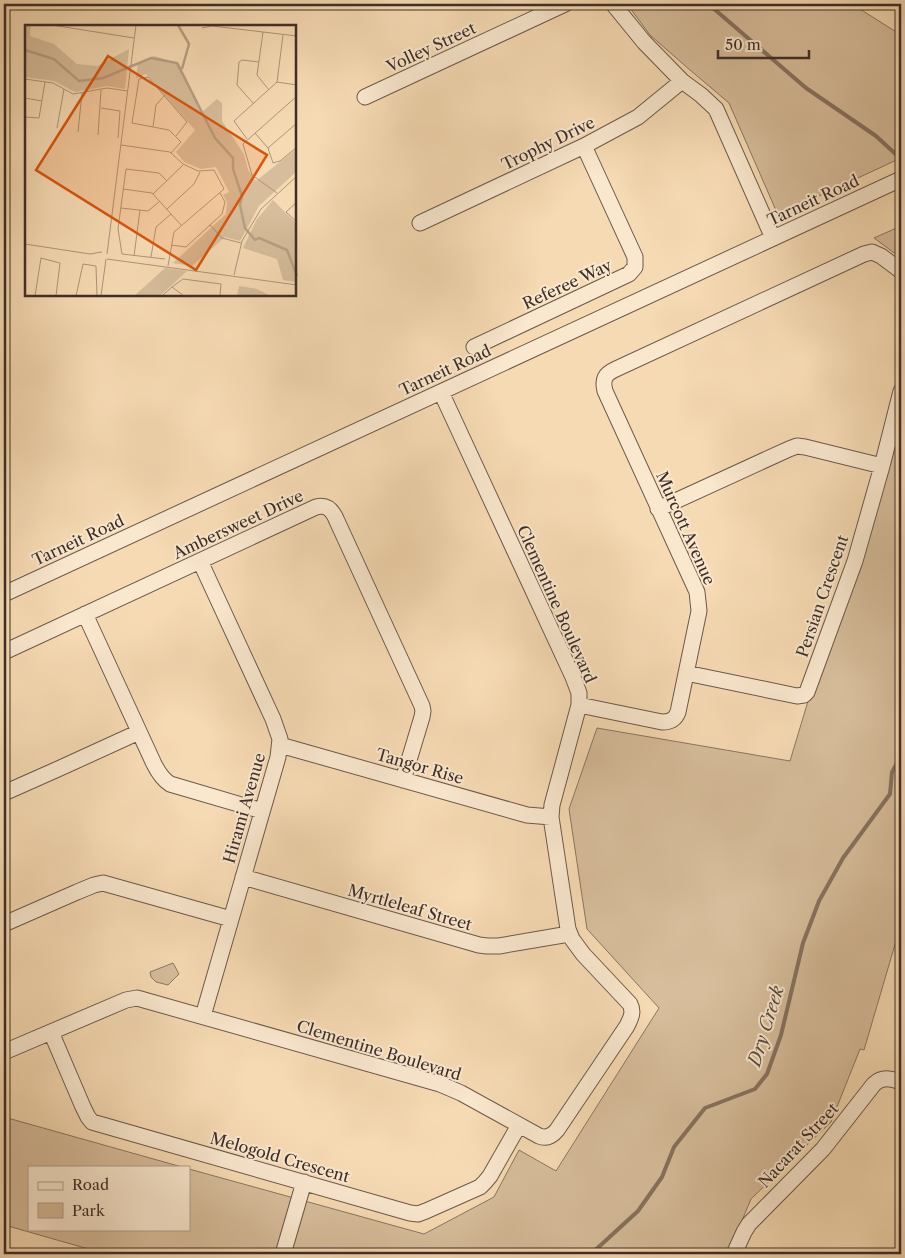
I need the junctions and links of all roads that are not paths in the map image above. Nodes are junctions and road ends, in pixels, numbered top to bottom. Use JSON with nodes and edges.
{"nodes":[{"id":1,"x":565,"y":4,"type":"edge"},
{"id":2,"x":613,"y":4,"type":"edge"},
{"id":3,"x":682,"y":80,"type":"junction"},
{"id":4,"x":365,"y":97,"type":"dead end"},
{"id":5,"x":584,"y":146,"type":"junction"},
{"id":6,"x":901,"y":178,"type":"edge"},
{"id":7,"x":420,"y":222,"type":"dead end"},
{"id":8,"x":772,"y":238,"type":"junction"},
{"id":9,"x":901,"y":271,"type":"edge"},
{"id":10,"x":474,"y":347,"type":"dead end"},
{"id":11,"x":901,"y":391,"type":"edge"},
{"id":12,"x":441,"y":392,"type":"junction"},
{"id":13,"x":882,"y":466,"type":"junction"},
{"id":14,"x":658,"y":509,"type":"junction"},
{"id":15,"x":200,"y":561,"type":"junction"},
{"id":16,"x":4,"y":594,"type":"edge"},
{"id":17,"x":85,"y":614,"type":"junction"},
{"id":18,"x":4,"y":652,"type":"edge"},
{"id":19,"x":686,"y":673,"type":"junction"},
{"id":20,"x":579,"y":704,"type":"junction"},
{"id":21,"x":139,"y":732,"type":"junction"},
{"id":22,"x":280,"y":745,"type":"junction"},
{"id":23,"x":403,"y":780,"type":"junction"},
{"id":24,"x":4,"y":793,"type":"edge"},
{"id":25,"x":262,"y":811,"type":"junction"},
{"id":26,"x":551,"y":817,"type":"junction"},
{"id":27,"x":243,"y":877,"type":"junction"},
{"id":28,"x":231,"y":919,"type":"junction"},
{"id":29,"x":4,"y":924,"type":"edge"},
{"id":30,"x":570,"y":934,"type":"junction"},
{"id":31,"x":203,"y":1016,"type":"junction"},
{"id":32,"x":51,"y":1032,"type":"junction"},
{"id":33,"x":4,"y":1052,"type":"edge"},
{"id":34,"x":901,"y":1082,"type":"edge"},
{"id":35,"x":519,"y":1125,"type":"junction"},
{"id":36,"x":304,"y":1182,"type":"junction"},
{"id":37,"x":283,"y":1254,"type":"edge"},
{"id":38,"x":734,"y":1254,"type":"edge"}],
"edges":[{"from":1,"to":4,"type":"street","name":"Volley Street"},
{"from":2,"to":3,"type":"street"},
{"from":3,"to":5,"type":"street","name":"Trophy Drive"},
{"from":3,"to":8,"type":"street"},
{"from":5,"to":7,"type":"street","name":"Trophy Drive"},
{"from":5,"to":10,"type":"street","name":"Referee Way"},
{"from":6,"to":8,"type":"street","name":"Tarneit Road"},
{"from":8,"to":12,"type":"street","name":"Tarneit Road"},
{"from":9,"to":14,"type":"street","name":"Murcott Avenue"},
{"from":11,"to":13,"type":"street","name":"Persian Crescent"},
{"from":12,"to":16,"type":"street","name":"Tarneit Road"},
{"from":12,"to":20,"type":"street","name":"Clementine Boulevard"},
{"from":13,"to":14,"type":"street"},
{"from":13,"to":19,"type":"street","name":"Persian Crescent"},
{"from":14,"to":19,"type":"street","name":"Murcott Avenue"},
{"from":15,"to":17,"type":"street","name":"Ambersweet Drive"},
{"from":15,"to":22,"type":"street","name":"Hirami Avenue"},
{"from":15,"to":23,"type":"street","name":"Ambersweet Drive"},
{"from":17,"to":18,"type":"street","name":"Ambersweet Drive"},
{"from":17,"to":21,"type":"street"},
{"from":19,"to":20,"type":"street","name":"Murcott Avenue"},
{"from":20,"to":26,"type":"street","name":"Clementine Boulevard"},
{"from":21,"to":24,"type":"street"},
{"from":21,"to":25,"type":"street"},
{"from":22,"to":23,"type":"street","name":"Tangor Rise"},
{"from":22,"to":25,"type":"street","name":"Hirami Avenue"},
{"from":23,"to":26,"type":"street","name":"Tangor Rise"},
{"from":25,"to":27,"type":"street","name":"Hirami Avenue"},
{"from":26,"to":30,"type":"street","name":"Clementine Boulevard"},
{"from":27,"to":28,"type":"street","name":"Hirami Avenue"},
{"from":27,"to":30,"type":"street","name":"Myrtleleaf Street"},
{"from":28,"to":29,"type":"street"},
{"from":28,"to":31,"type":"street","name":"Hirami Avenue"},
{"from":30,"to":35,"type":"street","name":"Clementine Boulevard"},
{"from":31,"to":32,"type":"street","name":"Clementine Boulevard"},
{"from":31,"to":35,"type":"street","name":"Clementine Boulevard"},
{"from":32,"to":33,"type":"street","name":"Clementine Boulevard"},
{"from":32,"to":36,"type":"street","name":"Melogold Crescent"},
{"from":34,"to":38,"type":"street","name":"Nacarat Street"},
{"from":35,"to":36,"type":"street","name":"Melogold Crescent"},
{"from":36,"to":37,"type":"street"}]}
